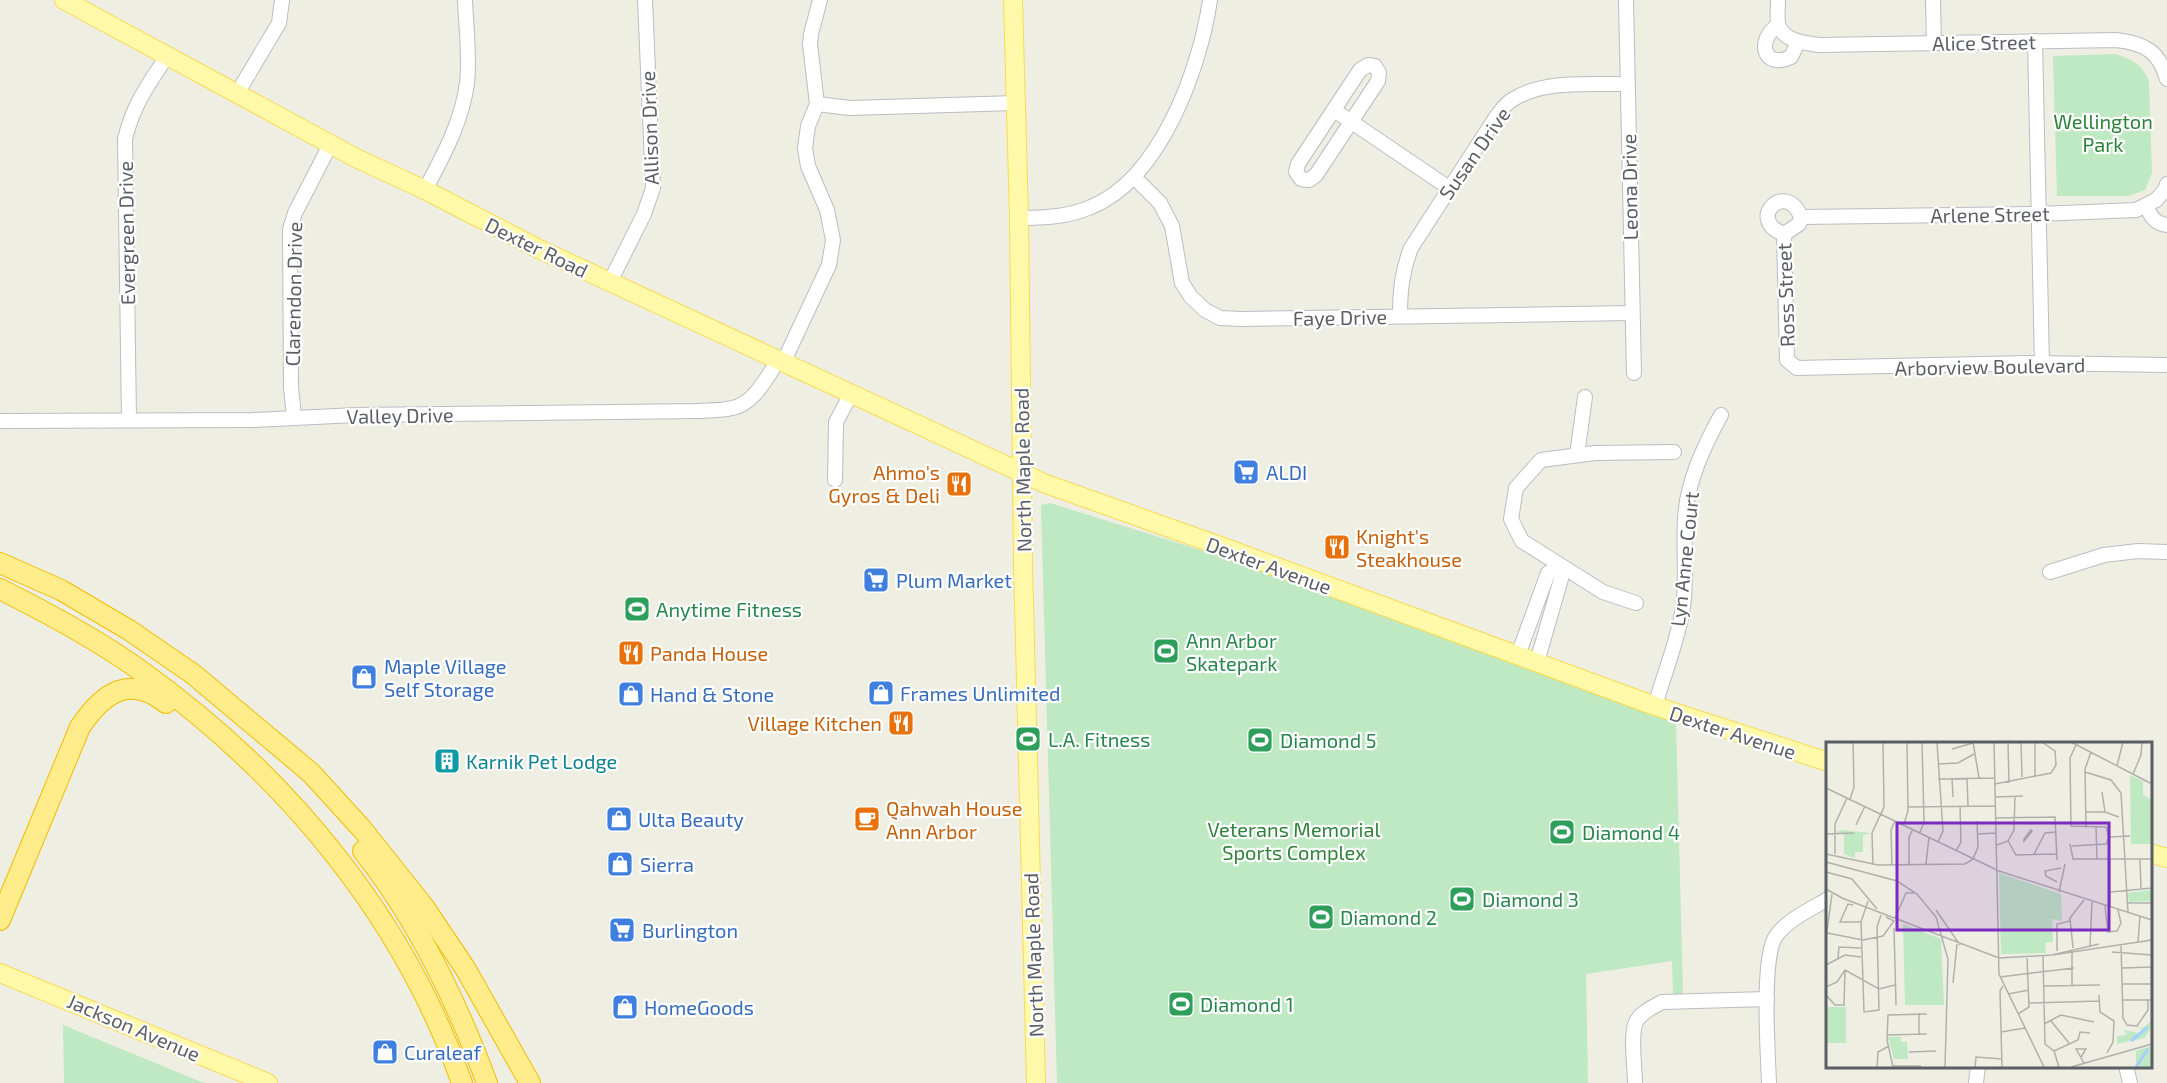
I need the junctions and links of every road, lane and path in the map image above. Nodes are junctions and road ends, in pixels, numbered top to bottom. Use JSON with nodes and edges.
{"nodes":[{"id":1,"x":282,"y":0,"type":"edge"},
{"id":2,"x":465,"y":0,"type":"edge"},
{"id":3,"x":645,"y":0,"type":"edge"},
{"id":4,"x":820,"y":0,"type":"edge"},
{"id":5,"x":1012,"y":0,"type":"edge"},
{"id":6,"x":1210,"y":0,"type":"edge"},
{"id":7,"x":1626,"y":0,"type":"edge"},
{"id":8,"x":1778,"y":0,"type":"edge"},
{"id":9,"x":1933,"y":0,"type":"edge"},
{"id":10,"x":70,"y":1,"type":"edge"},
{"id":11,"x":1782,"y":29,"type":"junction"},
{"id":12,"x":2035,"y":41,"type":"junction"},
{"id":13,"x":1798,"y":42,"type":"junction"},
{"id":14,"x":1934,"y":43,"type":"junction"},
{"id":15,"x":167,"y":56,"type":"junction"},
{"id":16,"x":2167,"y":79,"type":"edge"},
{"id":17,"x":1627,"y":84,"type":"junction"},
{"id":18,"x":238,"y":92,"type":"junction"},
{"id":19,"x":1016,"y":103,"type":"junction"},
{"id":20,"x":817,"y":104,"type":"junction"},
{"id":21,"x":1334,"y":110,"type":"junction"},
{"id":22,"x":1351,"y":123,"type":"junction"},
{"id":23,"x":331,"y":143,"type":"junction"},
{"id":24,"x":1135,"y":178,"type":"junction"},
{"id":25,"x":1449,"y":188,"type":"junction"},
{"id":26,"x":2166,"y":188,"type":"edge"},
{"id":27,"x":425,"y":190,"type":"junction"},
{"id":28,"x":2147,"y":206,"type":"junction"},
{"id":29,"x":2039,"y":214,"type":"junction"},
{"id":30,"x":1801,"y":217,"type":"junction"},
{"id":31,"x":1019,"y":218,"type":"junction"},
{"id":32,"x":2167,"y":225,"type":"edge"},
{"id":33,"x":1784,"y":234,"type":"junction"},
{"id":34,"x":610,"y":282,"type":"junction"},
{"id":35,"x":1632,"y":313,"type":"junction"},
{"id":36,"x":1400,"y":316,"type":"junction"},
{"id":37,"x":781,"y":362,"type":"junction"},
{"id":38,"x":2042,"y":364,"type":"junction"},
{"id":39,"x":2167,"y":365,"type":"edge"},
{"id":40,"x":1813,"y":368,"type":"joint"},
{"id":41,"x":1634,"y":374,"type":"dead end"},
{"id":42,"x":850,"y":394,"type":"junction"},
{"id":43,"x":1585,"y":397,"type":"dead end"},
{"id":44,"x":1722,"y":415,"type":"dead end"},
{"id":45,"x":294,"y":417,"type":"junction"},
{"id":46,"x":129,"y":420,"type":"junction"},
{"id":47,"x":0,"y":421,"type":"edge"},
{"id":48,"x":1674,"y":452,"type":"dead end"},
{"id":49,"x":1577,"y":455,"type":"junction"},
{"id":50,"x":1021,"y":473,"type":"junction"},
{"id":51,"x":835,"y":480,"type":"dead end"},
{"id":52,"x":2167,"y":552,"type":"edge"},
{"id":53,"x":0,"y":563,"type":"edge"},
{"id":54,"x":1560,"y":566,"type":"junction"},
{"id":55,"x":2050,"y":572,"type":"dead end"},
{"id":56,"x":0,"y":589,"type":"edge"},
{"id":57,"x":1636,"y":603,"type":"dead end"},
{"id":58,"x":1518,"y":655,"type":"junction"},
{"id":59,"x":1537,"y":662,"type":"junction"},
{"id":60,"x":1655,"y":706,"type":"junction"},
{"id":61,"x":236,"y":711,"type":"junction"},
{"id":62,"x":1826,"y":761,"type":"edge"},
{"id":63,"x":260,"y":769,"type":"junction"},
{"id":64,"x":2152,"y":854,"type":"edge"},
{"id":65,"x":2167,"y":858,"type":"edge"},
{"id":66,"x":1826,"y":900,"type":"edge"},
{"id":67,"x":0,"y":920,"type":"edge"},
{"id":68,"x":0,"y":973,"type":"edge"},
{"id":69,"x":1767,"y":999,"type":"junction"},
{"id":70,"x":1978,"y":1068,"type":"edge"},
{"id":71,"x":2126,"y":1068,"type":"edge"},
{"id":72,"x":268,"y":1083,"type":"edge"},
{"id":73,"x":462,"y":1083,"type":"edge"},
{"id":74,"x":487,"y":1083,"type":"edge"},
{"id":75,"x":530,"y":1083,"type":"edge"},
{"id":76,"x":1036,"y":1083,"type":"edge"},
{"id":77,"x":1635,"y":1083,"type":"edge"},
{"id":78,"x":1769,"y":1083,"type":"edge"},
{"id":79,"x":1976,"y":1083,"type":"edge"},
{"id":80,"x":2130,"y":1083,"type":"edge"}],
"edges":[{"from":1,"to":18,"type":"street"},
{"from":2,"to":27,"type":"street"},
{"from":3,"to":34,"type":"street","name":"Allison Drive"},
{"from":4,"to":20,"type":"street"},
{"from":5,"to":19,"type":"main road","name":"North Maple Road"},
{"from":6,"to":24,"type":"street"},
{"from":7,"to":17,"type":"street","name":"Leona Drive"},
{"from":8,"to":11,"type":"street"},
{"from":9,"to":14,"type":"street"},
{"from":10,"to":15,"type":"main road","name":"Dexter Road"},
{"from":11,"to":13,"type":"street","name":"Alice Street"},
{"from":11,"to":13,"type":"street"},
{"from":12,"to":14,"type":"street","name":"Alice Street"},
{"from":12,"to":16,"type":"street","name":"Alice Street"},
{"from":12,"to":29,"type":"street"},
{"from":13,"to":14,"type":"street","name":"Alice Street"},
{"from":15,"to":18,"type":"main road","name":"Dexter Road"},
{"from":15,"to":46,"type":"street","name":"Evergreen Drive"},
{"from":17,"to":25,"type":"street","name":"Susan Drive"},
{"from":17,"to":35,"type":"street","name":"Leona Drive"},
{"from":18,"to":23,"type":"main road","name":"Dexter Road"},
{"from":19,"to":20,"type":"street"},
{"from":19,"to":31,"type":"main road","name":"North Maple Road"},
{"from":20,"to":37,"type":"street"},
{"from":21,"to":22,"type":"street"},
{"from":21,"to":22,"type":"street"},
{"from":21,"to":22,"type":"street"},
{"from":22,"to":25,"type":"street"},
{"from":23,"to":27,"type":"main road","name":"Dexter Road"},
{"from":23,"to":45,"type":"street","name":"Clarendon Drive"},
{"from":24,"to":31,"type":"street"},
{"from":24,"to":36,"type":"street","name":"Faye Drive"},
{"from":25,"to":36,"type":"street","name":"Susan Drive"},
{"from":26,"to":28,"type":"street"},
{"from":27,"to":34,"type":"main road","name":"Dexter Road"},
{"from":28,"to":29,"type":"street","name":"Arlene Street"},
{"from":28,"to":32,"type":"street"},
{"from":29,"to":30,"type":"street","name":"Arlene Street"},
{"from":29,"to":38,"type":"street"},
{"from":30,"to":33,"type":"street"},
{"from":30,"to":33,"type":"street","name":"Ross Street"},
{"from":31,"to":50,"type":"main road","name":"North Maple Road"},
{"from":33,"to":40,"type":"street","name":"Ross Street"},
{"from":34,"to":37,"type":"main road","name":"Dexter Road"},
{"from":35,"to":36,"type":"street","name":"Faye Drive"},
{"from":35,"to":41,"type":"street","name":"Leona Drive"},
{"from":37,"to":42,"type":"main road","name":"Dexter Road"},
{"from":37,"to":45,"type":"street","name":"Valley Drive"},
{"from":38,"to":39,"type":"street","name":"Arborview Boulevard"},
{"from":38,"to":40,"type":"street","name":"Arborview Boulevard"},
{"from":42,"to":50,"type":"main road","name":"Dexter Road"},
{"from":42,"to":51,"type":"street"},
{"from":43,"to":49,"type":"street"},
{"from":44,"to":60,"type":"street","name":"Lyn Anne Court"},
{"from":45,"to":46,"type":"street","name":"Valley Drive"},
{"from":46,"to":47,"type":"street","name":"Valley Drive"},
{"from":48,"to":49,"type":"street"},
{"from":49,"to":54,"type":"street"},
{"from":50,"to":58,"type":"main road","name":"Dexter Avenue"},
{"from":50,"to":76,"type":"main road","name":"North Maple Road"},
{"from":52,"to":55,"type":"street"},
{"from":53,"to":61,"type":"highway"},
{"from":54,"to":57,"type":"street"},
{"from":54,"to":58,"type":"street"},
{"from":54,"to":59,"type":"street"},
{"from":56,"to":63,"type":"highway"},
{"from":58,"to":59,"type":"main road","name":"Dexter Avenue"},
{"from":59,"to":60,"type":"main road","name":"Dexter Avenue"},
{"from":60,"to":62,"type":"main road","name":"Dexter Avenue"},
{"from":61,"to":74,"type":"highway"},
{"from":61,"to":75,"type":"highway"},
{"from":63,"to":67,"type":"highway"},
{"from":63,"to":73,"type":"highway"},
{"from":64,"to":65,"type":"main road"},
{"from":66,"to":69,"type":"street"},
{"from":68,"to":72,"type":"main road","name":"Jackson Avenue"},
{"from":69,"to":77,"type":"street"},
{"from":69,"to":78,"type":"street"},
{"from":70,"to":79,"type":"street"},
{"from":71,"to":80,"type":"street"}]}
